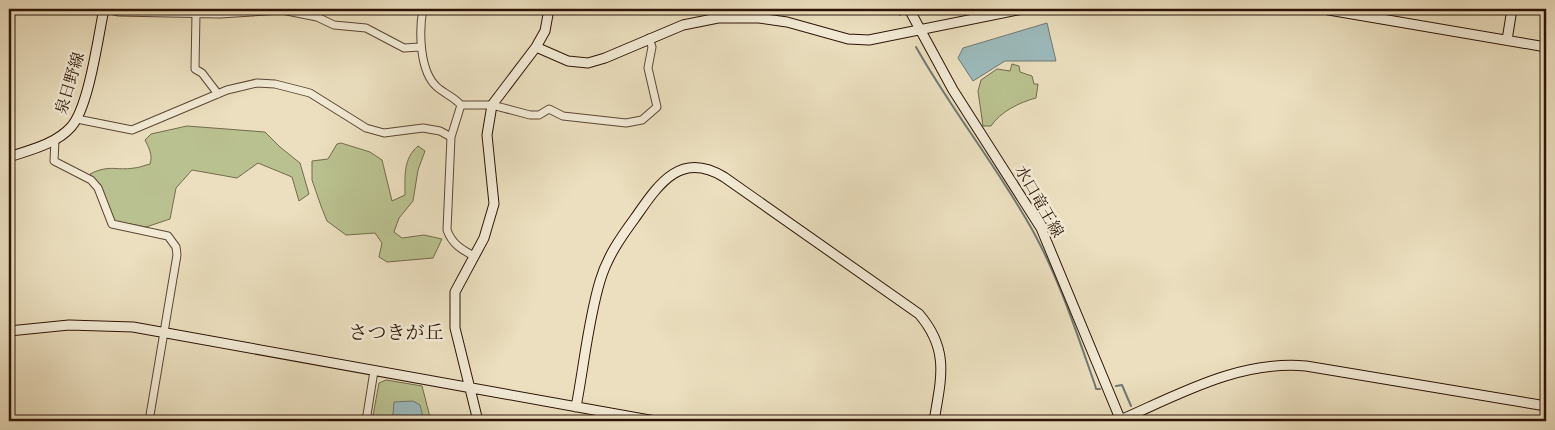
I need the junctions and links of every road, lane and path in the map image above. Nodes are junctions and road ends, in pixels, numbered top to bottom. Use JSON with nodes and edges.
{"nodes":[{"id":1,"x":105,"y":9,"type":"edge"},
{"id":2,"x":423,"y":9,"type":"edge"},
{"id":3,"x":549,"y":9,"type":"edge"},
{"id":4,"x":909,"y":9,"type":"edge"},
{"id":5,"x":1024,"y":9,"type":"edge"},
{"id":6,"x":1323,"y":9,"type":"edge"},
{"id":7,"x":1512,"y":9,"type":"edge"},
{"id":8,"x":196,"y":14,"type":"junction"},
{"id":9,"x":920,"y":30,"type":"junction"},
{"id":10,"x":649,"y":38,"type":"junction"},
{"id":11,"x":1507,"y":40,"type":"junction"},
{"id":12,"x":420,"y":46,"type":"junction"},
{"id":13,"x":1546,"y":46,"type":"edge"},
{"id":14,"x":536,"y":47,"type":"junction"},
{"id":15,"x":218,"y":94,"type":"junction"},
{"id":16,"x":461,"y":105,"type":"junction"},
{"id":17,"x":492,"y":106,"type":"junction"},
{"id":18,"x":77,"y":119,"type":"junction"},
{"id":19,"x":451,"y":138,"type":"junction"},
{"id":20,"x":55,"y":140,"type":"junction"},
{"id":21,"x":9,"y":157,"type":"edge"},
{"id":22,"x":474,"y":256,"type":"junction"},
{"id":23,"x":9,"y":330,"type":"edge"},
{"id":24,"x":163,"y":333,"type":"junction"},
{"id":25,"x":374,"y":371,"type":"junction"},
{"id":26,"x":470,"y":388,"type":"junction"},
{"id":27,"x":1546,"y":406,"type":"edge"},
{"id":28,"x":576,"y":407,"type":"junction"},
{"id":29,"x":149,"y":421,"type":"edge"},
{"id":30,"x":366,"y":421,"type":"edge"},
{"id":31,"x":478,"y":421,"type":"edge"},
{"id":32,"x":654,"y":421,"type":"edge"},
{"id":33,"x":934,"y":421,"type":"edge"},
{"id":34,"x":1120,"y":421,"type":"edge"}],
"edges":[{"from":1,"to":8,"type":"street"},
{"from":1,"to":18,"type":"street","name":"泉日野線"},
{"from":2,"to":12,"type":"street"},
{"from":3,"to":14,"type":"street"},
{"from":4,"to":9,"type":"street","name":"水口竜王線"},
{"from":5,"to":9,"type":"street"},
{"from":6,"to":11,"type":"street"},
{"from":7,"to":11,"type":"street"},
{"from":8,"to":12,"type":"street"},
{"from":8,"to":15,"type":"street"},
{"from":9,"to":10,"type":"street"},
{"from":9,"to":34,"type":"street","name":"水口竜王線"},
{"from":10,"to":14,"type":"street"},
{"from":10,"to":17,"type":"street"},
{"from":11,"to":13,"type":"street"},
{"from":12,"to":16,"type":"street"},
{"from":14,"to":17,"type":"street"},
{"from":15,"to":18,"type":"street"},
{"from":15,"to":19,"type":"street"},
{"from":16,"to":17,"type":"street"},
{"from":16,"to":19,"type":"street"},
{"from":17,"to":22,"type":"street"},
{"from":18,"to":20,"type":"street","name":"泉日野線"},
{"from":19,"to":22,"type":"street"},
{"from":20,"to":21,"type":"street","name":"泉日野線"},
{"from":20,"to":24,"type":"street"},
{"from":22,"to":26,"type":"street"},
{"from":23,"to":24,"type":"street"},
{"from":24,"to":25,"type":"street"},
{"from":24,"to":29,"type":"street"},
{"from":25,"to":26,"type":"street"},
{"from":25,"to":30,"type":"street"},
{"from":26,"to":28,"type":"street"},
{"from":26,"to":31,"type":"street"},
{"from":27,"to":34,"type":"street"},
{"from":28,"to":32,"type":"street"},
{"from":28,"to":33,"type":"street"}]}
